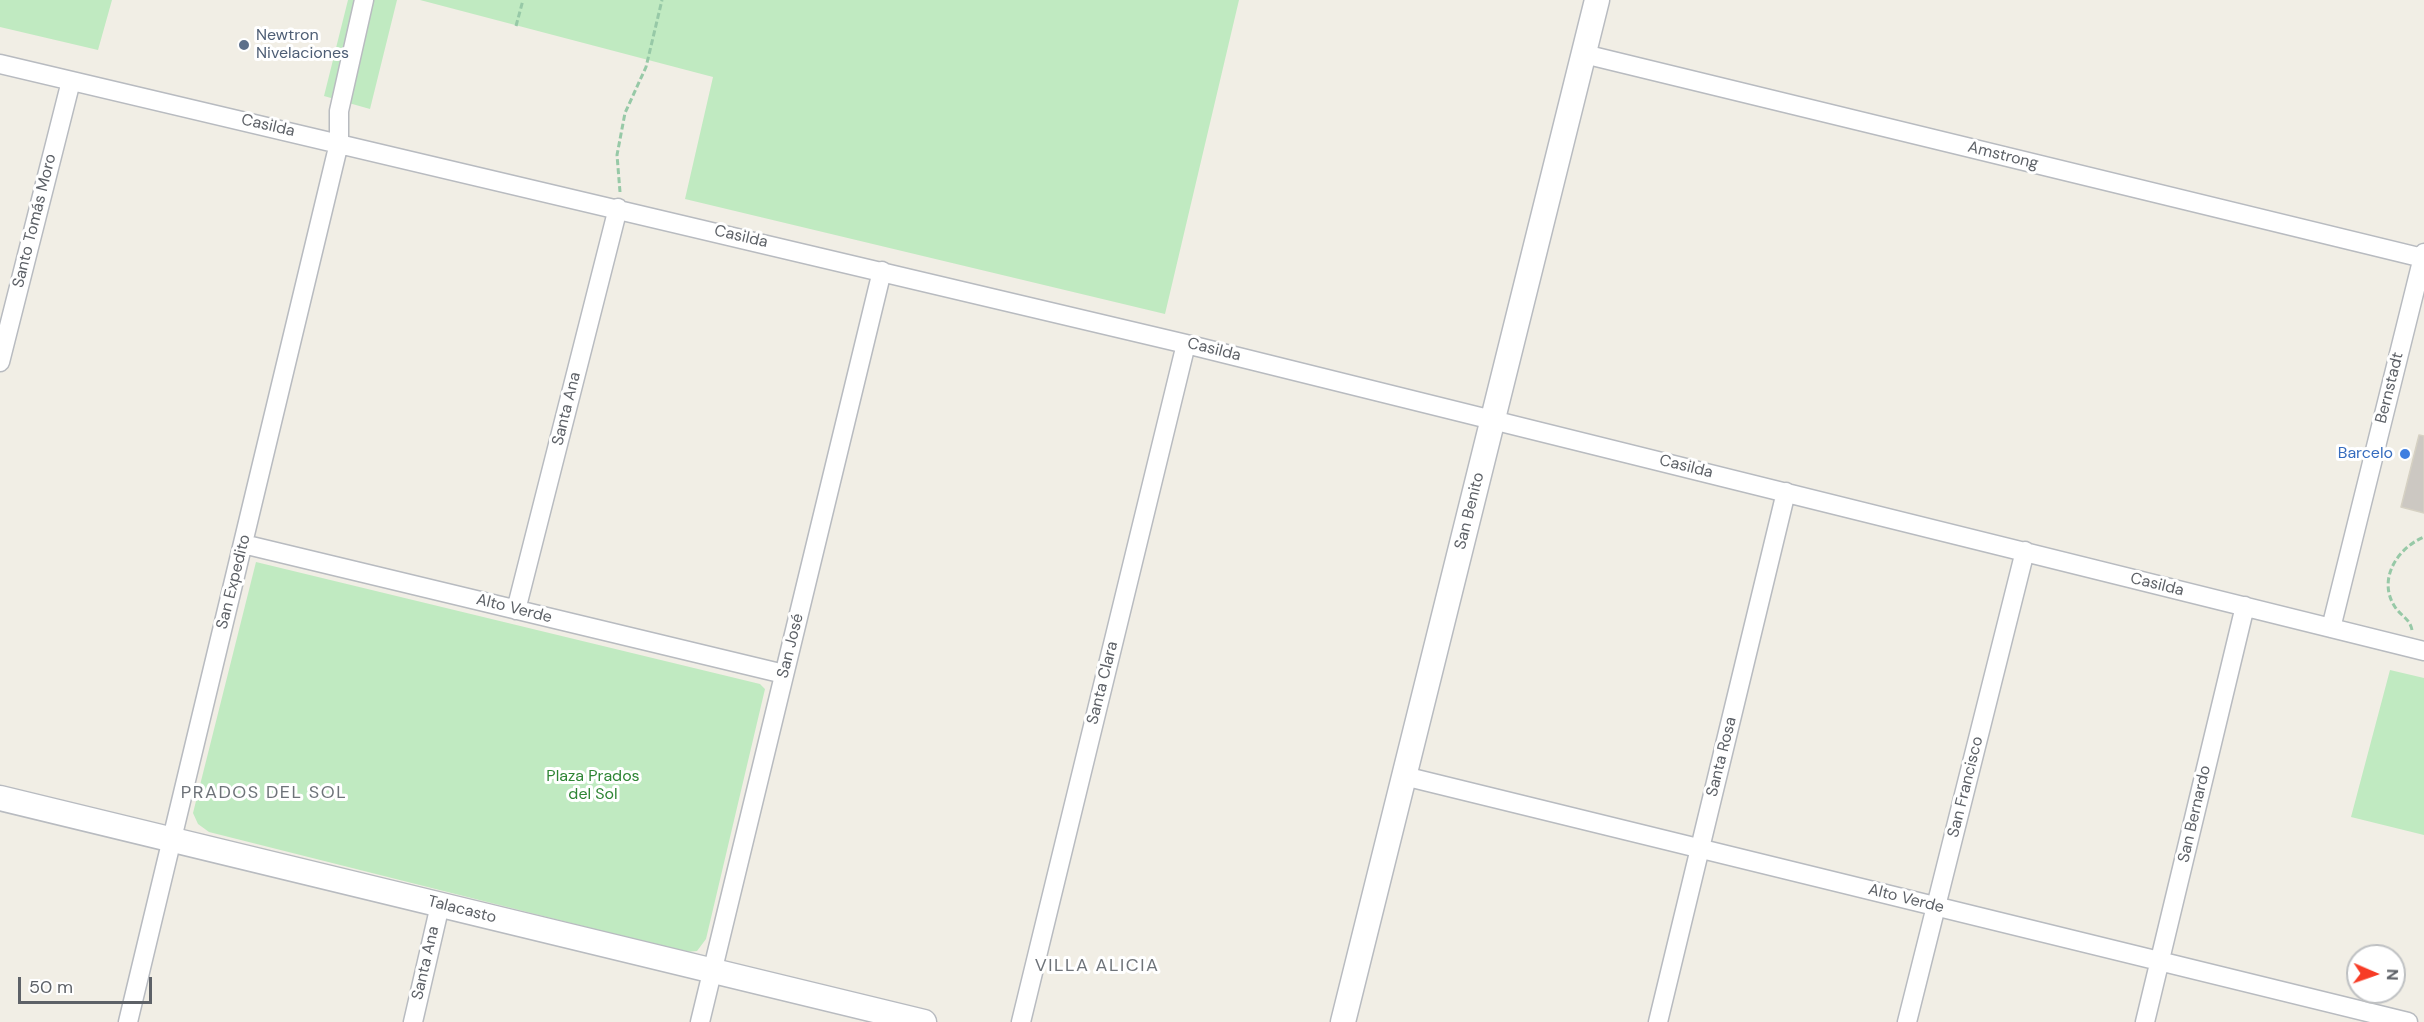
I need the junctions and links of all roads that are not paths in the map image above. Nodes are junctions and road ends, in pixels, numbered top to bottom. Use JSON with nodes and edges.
{"nodes":[{"id":1,"x":364,"y":0,"type":"edge"},
{"id":2,"x":1597,"y":0,"type":"edge"},
{"id":3,"x":1584,"y":54,"type":"junction"},
{"id":4,"x":0,"y":64,"type":"edge"},
{"id":5,"x":71,"y":81,"type":"junction"},
{"id":6,"x":339,"y":143,"type":"junction"},
{"id":7,"x":618,"y":208,"type":"junction"},
{"id":8,"x":2423,"y":256,"type":"edge"},
{"id":9,"x":882,"y":271,"type":"junction"},
{"id":10,"x":1186,"y":344,"type":"junction"},
{"id":11,"x":0,"y":362,"type":"edge"},
{"id":12,"x":1493,"y":418,"type":"junction"},
{"id":13,"x":1786,"y":492,"type":"junction"},
{"id":14,"x":243,"y":544,"type":"junction"},
{"id":15,"x":2025,"y":551,"type":"junction"},
{"id":16,"x":2245,"y":606,"type":"junction"},
{"id":17,"x":516,"y":610,"type":"junction"},
{"id":18,"x":2331,"y":628,"type":"junction"},
{"id":19,"x":2420,"y":650,"type":"edge"},
{"id":20,"x":784,"y":674,"type":"junction"},
{"id":21,"x":1404,"y":777,"type":"junction"},
{"id":22,"x":0,"y":798,"type":"edge"},
{"id":23,"x":171,"y":839,"type":"junction"},
{"id":24,"x":1700,"y":849,"type":"junction"},
{"id":25,"x":440,"y":905,"type":"junction"},
{"id":26,"x":1936,"y":907,"type":"junction"},
{"id":27,"x":2160,"y":962,"type":"junction"},
{"id":28,"x":712,"y":971,"type":"junction"},
{"id":29,"x":128,"y":1022,"type":"edge"},
{"id":30,"x":413,"y":1022,"type":"edge"},
{"id":31,"x":700,"y":1022,"type":"edge"},
{"id":32,"x":924,"y":1022,"type":"edge"},
{"id":33,"x":1021,"y":1022,"type":"edge"},
{"id":34,"x":1343,"y":1022,"type":"edge"},
{"id":35,"x":1658,"y":1022,"type":"edge"},
{"id":36,"x":1907,"y":1022,"type":"edge"},
{"id":37,"x":2145,"y":1022,"type":"edge"},
{"id":38,"x":2408,"y":1022,"type":"edge"}],
"edges":[{"from":1,"to":6,"type":"street","name":"San Expedito"},
{"from":2,"to":3,"type":"street","name":"San Benito"},
{"from":3,"to":8,"type":"street","name":"Amstrong"},
{"from":3,"to":12,"type":"street","name":"San Benito"},
{"from":4,"to":5,"type":"street","name":"Casilda"},
{"from":5,"to":6,"type":"street","name":"Casilda"},
{"from":5,"to":11,"type":"street","name":"Santo Tomás Moro"},
{"from":6,"to":7,"type":"street","name":"Casilda"},
{"from":6,"to":14,"type":"street","name":"San Expedito"},
{"from":7,"to":9,"type":"street","name":"Casilda"},
{"from":7,"to":17,"type":"street","name":"Santa Ana"},
{"from":8,"to":18,"type":"street","name":"Bernstadt"},
{"from":9,"to":10,"type":"street","name":"Casilda"},
{"from":9,"to":20,"type":"street","name":"San José"},
{"from":10,"to":12,"type":"street","name":"Casilda"},
{"from":10,"to":33,"type":"street","name":"Santa Clara"},
{"from":12,"to":13,"type":"street","name":"Casilda"},
{"from":12,"to":21,"type":"street","name":"San Benito"},
{"from":13,"to":15,"type":"street","name":"Casilda"},
{"from":13,"to":24,"type":"street","name":"Santa Rosa"},
{"from":14,"to":17,"type":"street","name":"Alto Verde"},
{"from":14,"to":23,"type":"street","name":"San Expedito"},
{"from":15,"to":16,"type":"street","name":"Casilda"},
{"from":15,"to":26,"type":"street","name":"San Francisco"},
{"from":16,"to":18,"type":"street","name":"Casilda"},
{"from":16,"to":27,"type":"street","name":"San Bernardo"},
{"from":17,"to":20,"type":"street","name":"Alto Verde"},
{"from":18,"to":19,"type":"street","name":"Casilda"},
{"from":20,"to":28,"type":"street","name":"San José"},
{"from":21,"to":24,"type":"street","name":"Alto Verde"},
{"from":21,"to":34,"type":"street","name":"San Benito"},
{"from":22,"to":23,"type":"street","name":"Talacasto"},
{"from":23,"to":25,"type":"street","name":"Talacasto"},
{"from":23,"to":29,"type":"street","name":"San Expedito"},
{"from":24,"to":26,"type":"street","name":"Alto Verde"},
{"from":24,"to":35,"type":"street","name":"Santa Rosa"},
{"from":25,"to":28,"type":"street","name":"Talacasto"},
{"from":25,"to":30,"type":"street","name":"Santa Ana"},
{"from":26,"to":27,"type":"street","name":"Alto Verde"},
{"from":26,"to":36,"type":"street","name":"San Francisco"},
{"from":27,"to":37,"type":"street","name":"San Bernardo"},
{"from":27,"to":38,"type":"street","name":"Alto Verde"},
{"from":28,"to":31,"type":"street","name":"San José"},
{"from":28,"to":32,"type":"street","name":"Talacasto"}]}
